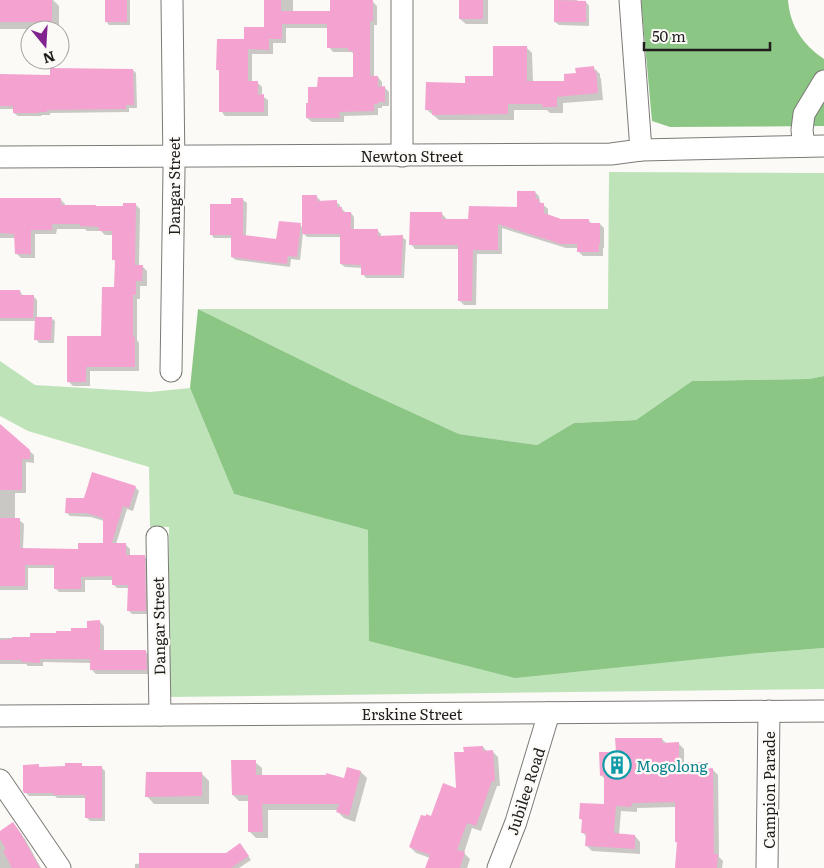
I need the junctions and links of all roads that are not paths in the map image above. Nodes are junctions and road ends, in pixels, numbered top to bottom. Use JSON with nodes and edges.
{"nodes":[{"id":1,"x":172,"y":0,"type":"edge"},
{"id":2,"x":402,"y":0,"type":"edge"},
{"id":3,"x":630,"y":0,"type":"edge"},
{"id":4,"x":824,"y":81,"type":"edge"},
{"id":5,"x":814,"y":146,"type":"edge"},
{"id":6,"x":641,"y":150,"type":"junction"},
{"id":7,"x":174,"y":155,"type":"junction"},
{"id":8,"x":402,"y":156,"type":"junction"},
{"id":9,"x":0,"y":157,"type":"edge"},
{"id":10,"x":171,"y":371,"type":"dead end"},
{"id":11,"x":157,"y":537,"type":"dead end"},
{"id":12,"x":769,"y":711,"type":"junction"},
{"id":13,"x":824,"y":711,"type":"edge"},
{"id":14,"x":549,"y":713,"type":"junction"},
{"id":15,"x":160,"y":715,"type":"junction"},
{"id":16,"x":0,"y":716,"type":"edge"},
{"id":17,"x":0,"y":780,"type":"edge"},
{"id":18,"x":60,"y":868,"type":"edge"},
{"id":19,"x":498,"y":868,"type":"edge"},
{"id":20,"x":767,"y":868,"type":"edge"}],
"edges":[{"from":1,"to":7,"type":"street","name":"Dangar Street"},
{"from":2,"to":8,"type":"street"},
{"from":3,"to":6,"type":"street"},
{"from":4,"to":5,"type":"street"},
{"from":5,"to":6,"type":"street","name":"Newton Street"},
{"from":6,"to":8,"type":"street","name":"Newton Street"},
{"from":7,"to":8,"type":"street","name":"Newton Street"},
{"from":7,"to":9,"type":"street","name":"Newton Street"},
{"from":7,"to":10,"type":"street","name":"Dangar Street"},
{"from":11,"to":15,"type":"street","name":"Dangar Street"},
{"from":12,"to":13,"type":"street","name":"Erskine Street"},
{"from":12,"to":14,"type":"street","name":"Erskine Street"},
{"from":12,"to":20,"type":"street","name":"Campion Parade"},
{"from":14,"to":15,"type":"street","name":"Erskine Street"},
{"from":14,"to":19,"type":"street","name":"Jubilee Road"},
{"from":15,"to":16,"type":"street","name":"Erskine Street"},
{"from":17,"to":18,"type":"street"}]}
